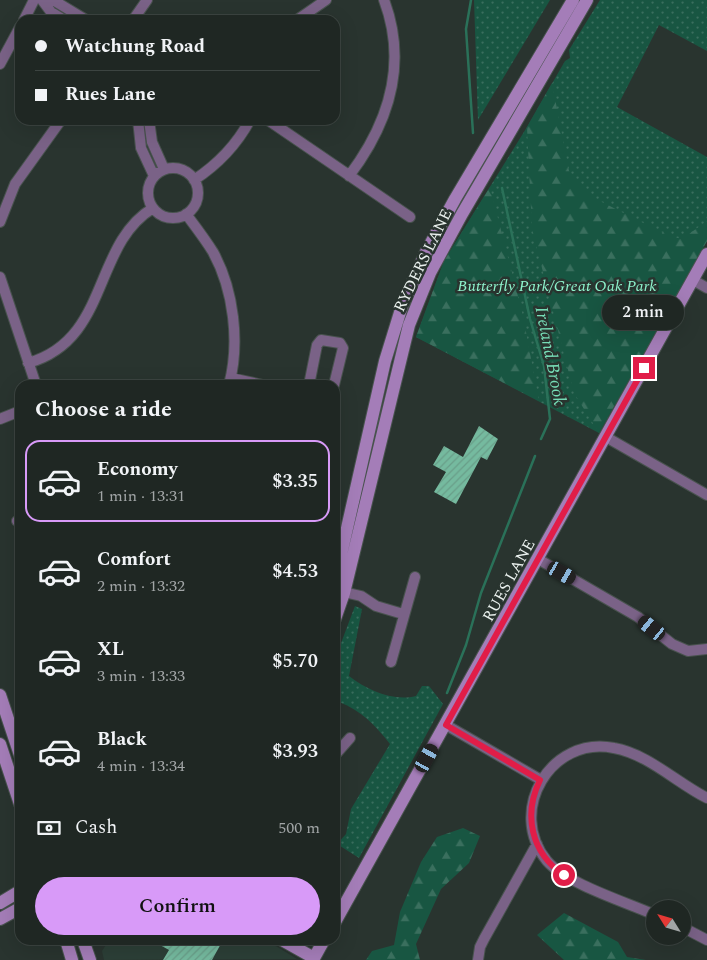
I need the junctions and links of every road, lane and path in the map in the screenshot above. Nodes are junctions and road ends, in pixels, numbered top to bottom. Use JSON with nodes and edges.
{"nodes":[{"id":1,"x":34,"y":0,"type":"edge"},
{"id":2,"x":42,"y":0,"type":"edge"},
{"id":3,"x":53,"y":0,"type":"edge"},
{"id":4,"x":147,"y":0,"type":"edge"},
{"id":5,"x":326,"y":0,"type":"edge"},
{"id":6,"x":384,"y":0,"type":"edge"},
{"id":7,"x":573,"y":0,"type":"edge"},
{"id":8,"x":587,"y":0,"type":"edge"},
{"id":9,"x":26,"y":15,"type":"edge"},
{"id":10,"x":56,"y":15,"type":"edge"},
{"id":11,"x":78,"y":15,"type":"edge"},
{"id":12,"x":136,"y":15,"type":"edge"},
{"id":13,"x":304,"y":15,"type":"edge"},
{"id":14,"x":15,"y":36,"type":"edge"},
{"id":15,"x":0,"y":64,"type":"edge"},
{"id":16,"x":56,"y":125,"type":"edge"},
{"id":17,"x":139,"y":125,"type":"edge"},
{"id":18,"x":150,"y":125,"type":"edge"},
{"id":19,"x":247,"y":125,"type":"edge"},
{"id":20,"x":275,"y":125,"type":"edge"},
{"id":21,"x":164,"y":169,"type":"junction"},
{"id":22,"x":154,"y":176,"type":"junction"},
{"id":23,"x":349,"y":176,"type":"junction"},
{"id":24,"x":194,"y":180,"type":"junction"},
{"id":25,"x":153,"y":208,"type":"junction"},
{"id":26,"x":186,"y":214,"type":"junction"},
{"id":27,"x":410,"y":217,"type":"dead end"},
{"id":28,"x":0,"y":222,"type":"edge"},
{"id":29,"x":707,"y":254,"type":"edge"},
{"id":30,"x":0,"y":277,"type":"edge"},
{"id":31,"x":692,"y":280,"type":"junction"},
{"id":32,"x":707,"y":288,"type":"edge"},
{"id":33,"x":28,"y":363,"type":"junction"},
{"id":34,"x":34,"y":380,"type":"edge"},
{"id":35,"x":230,"y":380,"type":"edge"},
{"id":36,"x":310,"y":380,"type":"edge"},
{"id":37,"x":335,"y":380,"type":"edge"},
{"id":38,"x":15,"y":413,"type":"edge"},
{"id":39,"x":0,"y":418,"type":"edge"},
{"id":40,"x":606,"y":438,"type":"junction"},
{"id":41,"x":707,"y":495,"type":"edge"},
{"id":42,"x":340,"y":559,"type":"edge"},
{"id":43,"x":538,"y":559,"type":"junction"},
{"id":44,"x":415,"y":577,"type":"dead end"},
{"id":45,"x":340,"y":592,"type":"edge"},
{"id":46,"x":403,"y":614,"type":"junction"},
{"id":47,"x":707,"y":650,"type":"edge"},
{"id":48,"x":391,"y":662,"type":"dead end"},
{"id":49,"x":0,"y":695,"type":"edge"},
{"id":50,"x":446,"y":725,"type":"junction"},
{"id":51,"x":350,"y":738,"type":"dead end"},
{"id":52,"x":15,"y":740,"type":"edge"},
{"id":53,"x":0,"y":744,"type":"edge"},
{"id":54,"x":340,"y":749,"type":"edge"},
{"id":55,"x":540,"y":780,"type":"junction"},
{"id":56,"x":15,"y":789,"type":"edge"},
{"id":57,"x":707,"y":798,"type":"edge"},
{"id":58,"x":537,"y":844,"type":"junction"},
{"id":59,"x":15,"y":894,"type":"edge"},
{"id":60,"x":0,"y":903,"type":"edge"},
{"id":61,"x":15,"y":911,"type":"edge"},
{"id":62,"x":646,"y":911,"type":"edge"},
{"id":63,"x":15,"y":913,"type":"edge"},
{"id":64,"x":340,"y":913,"type":"edge"},
{"id":65,"x":3,"y":917,"type":"edge"},
{"id":66,"x":691,"y":932,"type":"edge"},
{"id":67,"x":707,"y":940,"type":"edge"},
{"id":68,"x":68,"y":945,"type":"edge"},
{"id":69,"x":85,"y":945,"type":"edge"},
{"id":70,"x":290,"y":945,"type":"edge"},
{"id":71,"x":321,"y":945,"type":"edge"},
{"id":72,"x":314,"y":959,"type":"edge"},
{"id":73,"x":72,"y":960,"type":"edge"},
{"id":74,"x":90,"y":960,"type":"edge"},
{"id":75,"x":478,"y":960,"type":"edge"}],
"edges":[{"from":1,"to":9,"type":"street"},
{"from":2,"to":10,"type":"street"},
{"from":3,"to":11,"type":"street"},
{"from":4,"to":12,"type":"street"},
{"from":5,"to":13,"type":"street"},
{"from":6,"to":23,"type":"street"},
{"from":7,"to":42,"type":"main road","name":"RYDERS LANE"},
{"from":8,"to":45,"type":"main road","name":"RYDERS LANE"},
{"from":14,"to":15,"type":"street"},
{"from":16,"to":28,"type":"street"},
{"from":17,"to":22,"type":"street"},
{"from":18,"to":21,"type":"street"},
{"from":19,"to":24,"type":"street"},
{"from":20,"to":23,"type":"street"},
{"from":21,"to":22,"type":"street"},
{"from":21,"to":24,"type":"street"},
{"from":22,"to":25,"type":"street"},
{"from":23,"to":27,"type":"street"},
{"from":24,"to":26,"type":"street"},
{"from":25,"to":26,"type":"street"},
{"from":25,"to":33,"type":"street"},
{"from":26,"to":35,"type":"street"},
{"from":29,"to":31,"type":"main road","name":"RUES LANE"},
{"from":30,"to":33,"type":"street"},
{"from":31,"to":32,"type":"street"},
{"from":31,"to":40,"type":"main road","name":"RUES LANE"},
{"from":33,"to":34,"type":"street"},
{"from":36,"to":37,"type":"street"},
{"from":38,"to":39,"type":"street"},
{"from":40,"to":41,"type":"street"},
{"from":40,"to":43,"type":"main road","name":"RUES LANE"},
{"from":43,"to":47,"type":"street"},
{"from":43,"to":50,"type":"main road","name":"RUES LANE"},
{"from":44,"to":46,"type":"street"},
{"from":45,"to":46,"type":"street"},
{"from":46,"to":48,"type":"street"},
{"from":49,"to":52,"type":"main road"},
{"from":50,"to":55,"type":"street"},
{"from":50,"to":64,"type":"main road","name":"RUES LANE"},
{"from":51,"to":54,"type":"street"},
{"from":53,"to":56,"type":"main road"},
{"from":55,"to":57,"type":"street"},
{"from":55,"to":58,"type":"street"},
{"from":58,"to":62,"type":"street"},
{"from":58,"to":75,"type":"street"},
{"from":59,"to":60,"type":"main road"},
{"from":61,"to":65,"type":"main road"},
{"from":63,"to":65,"type":"main road"},
{"from":66,"to":67,"type":"street"},
{"from":68,"to":73,"type":"main road"},
{"from":69,"to":74,"type":"main road"},
{"from":70,"to":72,"type":"main road"},
{"from":71,"to":72,"type":"main road"}]}
